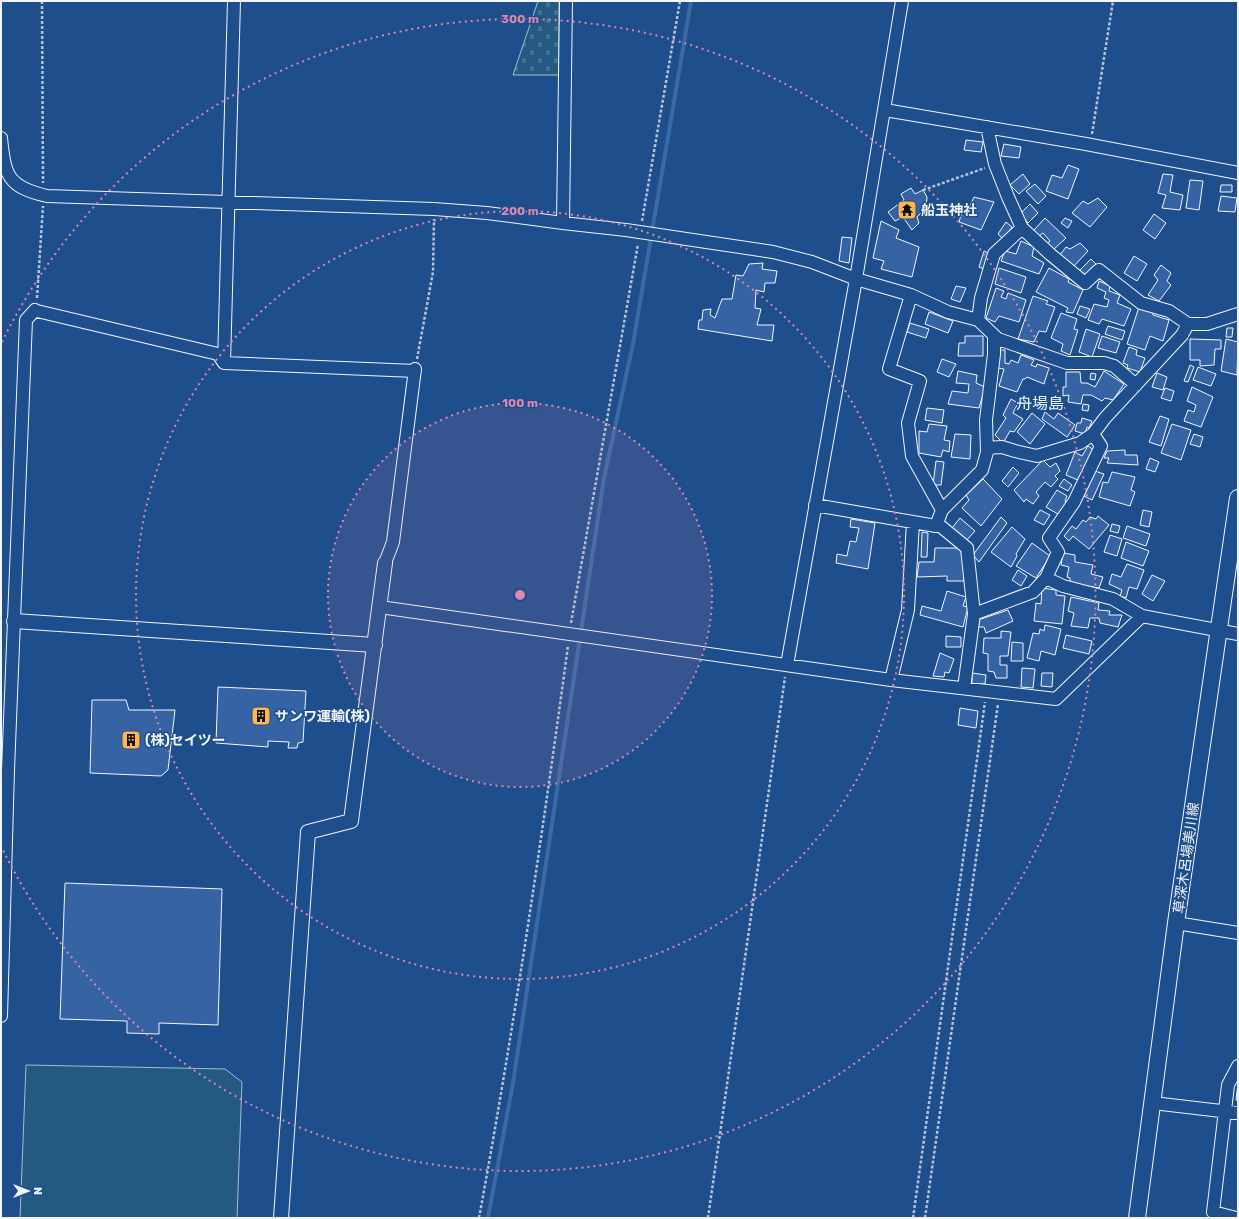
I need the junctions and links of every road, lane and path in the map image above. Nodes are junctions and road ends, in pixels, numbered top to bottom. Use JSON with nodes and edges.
{"nodes":[{"id":1,"x":42,"y":1,"type":"edge"},
{"id":2,"x":234,"y":1,"type":"edge"},
{"id":3,"x":566,"y":1,"type":"edge"},
{"id":4,"x":680,"y":1,"type":"edge"},
{"id":5,"x":902,"y":1,"type":"edge"},
{"id":6,"x":1113,"y":1,"type":"edge"},
{"id":7,"x":884,"y":110,"type":"junction"},
{"id":8,"x":987,"y":127,"type":"junction"},
{"id":9,"x":1,"y":138,"type":"edge"},
{"id":10,"x":1090,"y":145,"type":"junction"},
{"id":11,"x":995,"y":164,"type":"junction"},
{"id":12,"x":1238,"y":173,"type":"edge"},
{"id":13,"x":923,"y":190,"type":"dead end"},
{"id":14,"x":44,"y":195,"type":"junction"},
{"id":15,"x":228,"y":202,"type":"junction"},
{"id":16,"x":434,"y":209,"type":"junction"},
{"id":17,"x":563,"y":223,"type":"junction"},
{"id":18,"x":1022,"y":228,"type":"junction"},
{"id":19,"x":647,"y":233,"type":"junction"},
{"id":20,"x":856,"y":279,"type":"junction"},
{"id":21,"x":911,"y":295,"type":"junction"},
{"id":22,"x":37,"y":311,"type":"junction"},
{"id":23,"x":1238,"y":314,"type":"edge"},
{"id":24,"x":978,"y":320,"type":"junction"},
{"id":25,"x":1188,"y":324,"type":"junction"},
{"id":26,"x":994,"y":336,"type":"junction"},
{"id":27,"x":224,"y":363,"type":"junction"},
{"id":28,"x":415,"y":370,"type":"junction"},
{"id":29,"x":1136,"y":385,"type":"junction"},
{"id":30,"x":1093,"y":434,"type":"junction"},
{"id":31,"x":987,"y":448,"type":"junction"},
{"id":32,"x":1238,"y":498,"type":"edge"},
{"id":33,"x":815,"y":505,"type":"junction"},
{"id":34,"x":942,"y":510,"type":"junction"},
{"id":35,"x":913,"y":522,"type":"junction"},
{"id":36,"x":938,"y":524,"type":"junction"},
{"id":37,"x":385,"y":563,"type":"joint"},
{"id":38,"x":1046,"y":578,"type":"junction"},
{"id":39,"x":380,"y":607,"type":"junction"},
{"id":40,"x":974,"y":614,"type":"junction"},
{"id":41,"x":1142,"y":616,"type":"junction"},
{"id":42,"x":14,"y":621,"type":"junction"},
{"id":43,"x":1219,"y":631,"type":"junction"},
{"id":44,"x":570,"y":634,"type":"junction"},
{"id":45,"x":1238,"y":634,"type":"edge"},
{"id":46,"x":374,"y":645,"type":"junction"},
{"id":47,"x":787,"y":665,"type":"junction"},
{"id":48,"x":891,"y":680,"type":"junction"},
{"id":49,"x":964,"y":688,"type":"junction"},
{"id":50,"x":987,"y":692,"type":"junction"},
{"id":51,"x":1000,"y":693,"type":"junction"},
{"id":52,"x":1176,"y":923,"type":"junction"},
{"id":53,"x":1238,"y":933,"type":"edge"},
{"id":54,"x":1,"y":1016,"type":"edge"},
{"id":55,"x":1238,"y":1066,"type":"edge"},
{"id":56,"x":1153,"y":1103,"type":"junction"},
{"id":57,"x":1225,"y":1111,"type":"junction"},
{"id":58,"x":1238,"y":1113,"type":"edge"},
{"id":59,"x":281,"y":1218,"type":"edge"},
{"id":60,"x":479,"y":1218,"type":"edge"},
{"id":61,"x":708,"y":1218,"type":"edge"},
{"id":62,"x":913,"y":1218,"type":"edge"},
{"id":63,"x":925,"y":1218,"type":"edge"},
{"id":64,"x":1137,"y":1218,"type":"edge"},
{"id":65,"x":1236,"y":1218,"type":"edge"}],
"edges":[{"from":1,"to":14,"type":"path"},
{"from":2,"to":15,"type":"street"},
{"from":3,"to":17,"type":"street"},
{"from":4,"to":19,"type":"path"},
{"from":5,"to":7,"type":"street"},
{"from":6,"to":10,"type":"path"},
{"from":7,"to":8,"type":"street"},
{"from":7,"to":20,"type":"street"},
{"from":8,"to":10,"type":"street"},
{"from":8,"to":11,"type":"street"},
{"from":9,"to":14,"type":"street"},
{"from":10,"to":12,"type":"street"},
{"from":11,"to":13,"type":"path"},
{"from":11,"to":18,"type":"street"},
{"from":14,"to":15,"type":"street"},
{"from":14,"to":22,"type":"path"},
{"from":15,"to":16,"type":"street"},
{"from":15,"to":27,"type":"street"},
{"from":16,"to":17,"type":"street"},
{"from":16,"to":28,"type":"path"},
{"from":17,"to":19,"type":"street"},
{"from":18,"to":24,"type":"street"},
{"from":18,"to":25,"type":"street"},
{"from":19,"to":20,"type":"street"},
{"from":19,"to":44,"type":"path"},
{"from":20,"to":21,"type":"street"},
{"from":20,"to":33,"type":"street"},
{"from":21,"to":24,"type":"street"},
{"from":21,"to":34,"type":"street"},
{"from":22,"to":27,"type":"street"},
{"from":22,"to":42,"type":"street"},
{"from":23,"to":25,"type":"street"},
{"from":24,"to":26,"type":"street"},
{"from":25,"to":29,"type":"street"},
{"from":26,"to":29,"type":"street"},
{"from":26,"to":31,"type":"street"},
{"from":27,"to":28,"type":"street"},
{"from":28,"to":37,"type":"street"},
{"from":29,"to":30,"type":"street"},
{"from":30,"to":31,"type":"street"},
{"from":30,"to":38,"type":"street"},
{"from":31,"to":34,"type":"street"},
{"from":32,"to":43,"type":"main road","name":"草深木呂場美川線"},
{"from":33,"to":35,"type":"street"},
{"from":33,"to":47,"type":"street"},
{"from":34,"to":36,"type":"street"},
{"from":35,"to":36,"type":"street"},
{"from":35,"to":48,"type":"street"},
{"from":36,"to":40,"type":"street"},
{"from":37,"to":39,"type":"street"},
{"from":38,"to":40,"type":"street"},
{"from":38,"to":41,"type":"street"},
{"from":39,"to":44,"type":"street"},
{"from":39,"to":46,"type":"street"},
{"from":40,"to":49,"type":"street"},
{"from":41,"to":43,"type":"street"},
{"from":41,"to":51,"type":"street"},
{"from":42,"to":46,"type":"street"},
{"from":42,"to":54,"type":"street"},
{"from":43,"to":45,"type":"street"},
{"from":43,"to":52,"type":"main road","name":"草深木呂場美川線"},
{"from":44,"to":47,"type":"street"},
{"from":44,"to":60,"type":"path"},
{"from":46,"to":59,"type":"street"},
{"from":47,"to":48,"type":"street"},
{"from":47,"to":61,"type":"path"},
{"from":48,"to":49,"type":"street"},
{"from":49,"to":50,"type":"street"},
{"from":50,"to":51,"type":"street"},
{"from":50,"to":62,"type":"path"},
{"from":51,"to":63,"type":"path"},
{"from":52,"to":53,"type":"street"},
{"from":52,"to":56,"type":"main road","name":"草深木呂場美川線"},
{"from":55,"to":57,"type":"street"},
{"from":56,"to":57,"type":"street"},
{"from":56,"to":64,"type":"main road","name":"草深木呂場美川線"},
{"from":57,"to":58,"type":"street"},
{"from":57,"to":65,"type":"street"}]}
